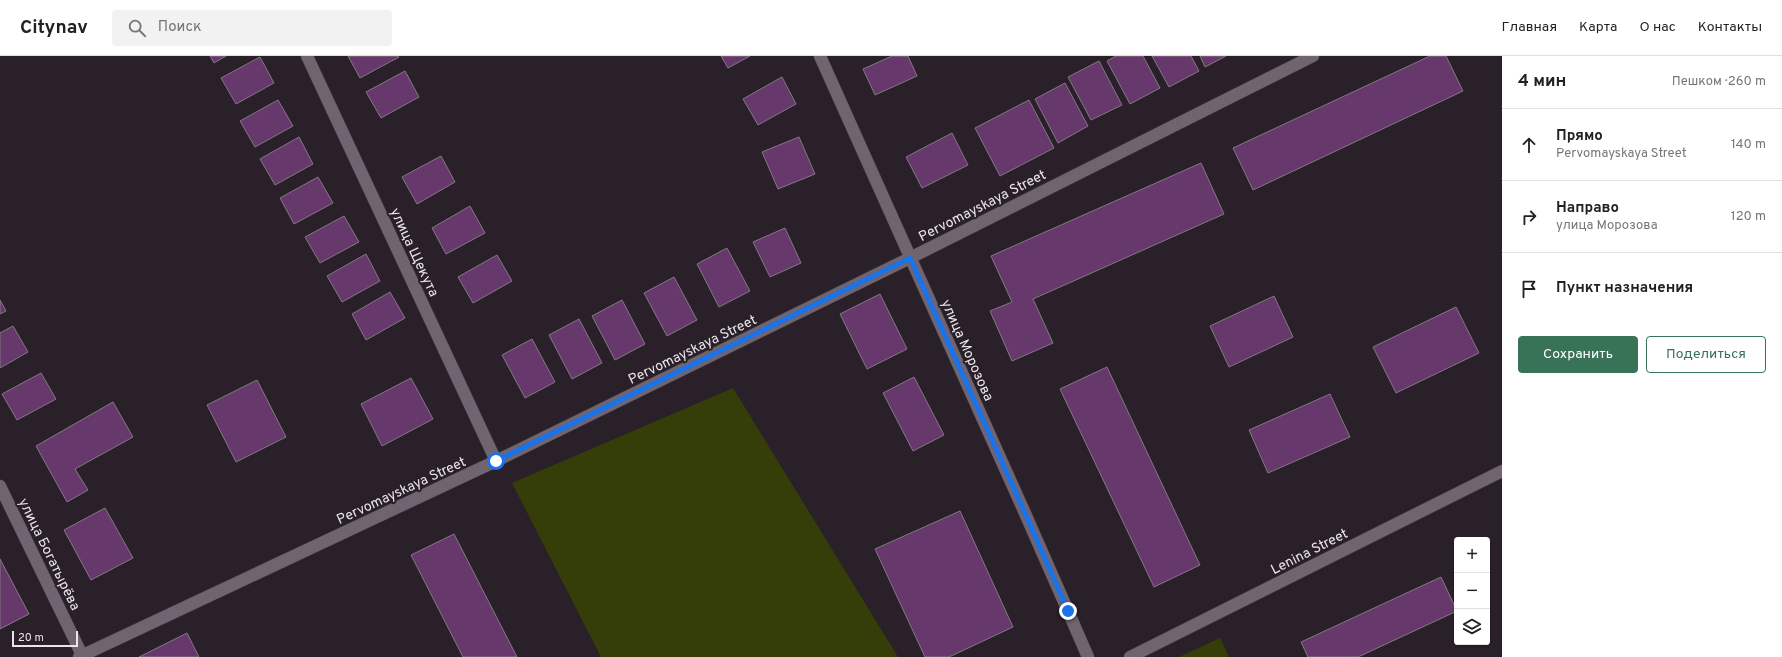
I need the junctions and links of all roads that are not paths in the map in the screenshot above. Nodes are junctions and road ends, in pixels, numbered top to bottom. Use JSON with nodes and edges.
{"nodes":[{"id":1,"x":307,"y":56,"type":"edge"},
{"id":2,"x":820,"y":56,"type":"edge"},
{"id":3,"x":1313,"y":56,"type":"edge"},
{"id":4,"x":910,"y":258,"type":"junction"},
{"id":5,"x":496,"y":461,"type":"junction"},
{"id":6,"x":1502,"y":471,"type":"edge"},
{"id":7,"x":0,"y":486,"type":"edge"},
{"id":8,"x":82,"y":656,"type":"edge"},
{"id":9,"x":1088,"y":657,"type":"edge"},
{"id":10,"x":1130,"y":657,"type":"edge"}],
"edges":[{"from":1,"to":5,"type":"street","name":"улица Щекута"},
{"from":2,"to":4,"type":"street","name":"улица Морозова"},
{"from":3,"to":4,"type":"street","name":"Pervomayskaya Street"},
{"from":4,"to":5,"type":"street","name":"Pervomayskaya Street"},
{"from":4,"to":9,"type":"street","name":"улица Морозова"},
{"from":5,"to":8,"type":"street","name":"Pervomayskaya Street"},
{"from":6,"to":10,"type":"street","name":"Lenina Street"},
{"from":7,"to":8,"type":"street","name":"улица Богатырёва"}]}
